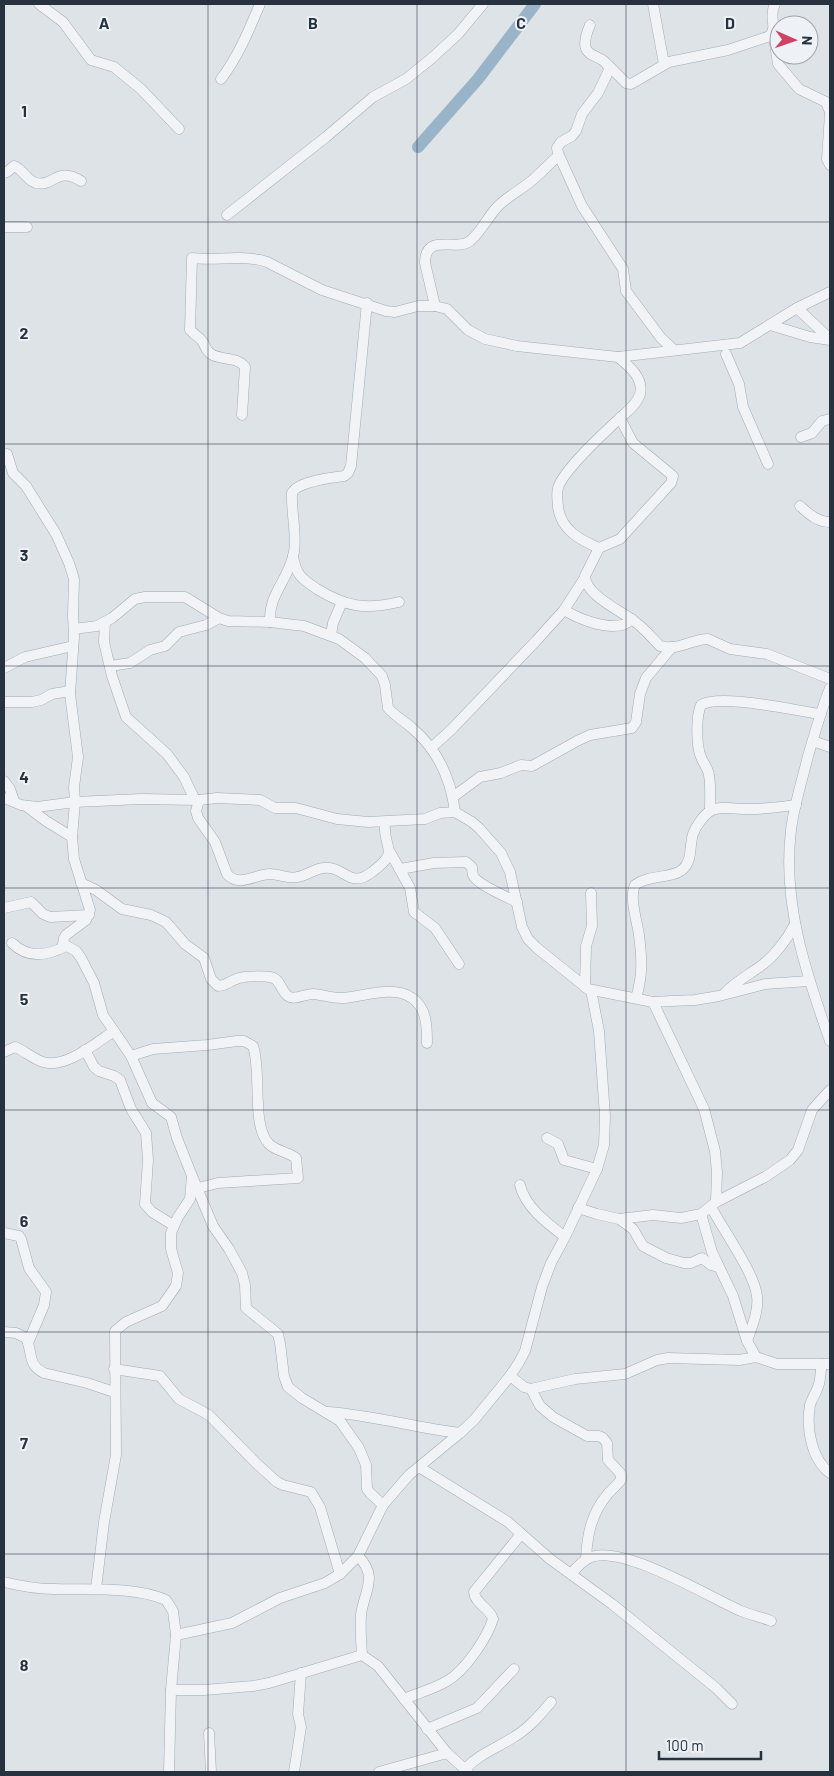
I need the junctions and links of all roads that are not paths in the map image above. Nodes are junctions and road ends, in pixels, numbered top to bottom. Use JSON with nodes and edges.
{"nodes":[{"id":1,"x":39,"y":4,"type":"edge"},
{"id":2,"x":260,"y":4,"type":"edge"},
{"id":3,"x":483,"y":4,"type":"edge"},
{"id":4,"x":653,"y":4,"type":"edge"},
{"id":5,"x":590,"y":25,"type":"dead end"},
{"id":6,"x":769,"y":36,"type":"edge"},
{"id":7,"x":664,"y":64,"type":"junction"},
{"id":8,"x":608,"y":65,"type":"junction"},
{"id":9,"x":779,"y":65,"type":"edge"},
{"id":10,"x":221,"y":79,"type":"dead end"},
{"id":11,"x":830,"y":113,"type":"edge"},
{"id":12,"x":179,"y":129,"type":"dead end"},
{"id":13,"x":558,"y":156,"type":"junction"},
{"id":14,"x":830,"y":164,"type":"edge"},
{"id":15,"x":4,"y":173,"type":"edge"},
{"id":16,"x":81,"y":181,"type":"dead end"},
{"id":17,"x":227,"y":214,"type":"dead end"},
{"id":18,"x":4,"y":227,"type":"edge"},
{"id":19,"x":27,"y":227,"type":"dead end"},
{"id":20,"x":830,"y":292,"type":"edge"},
{"id":21,"x":367,"y":304,"type":"junction"},
{"id":22,"x":435,"y":306,"type":"junction"},
{"id":23,"x":797,"y":308,"type":"junction"},
{"id":24,"x":770,"y":325,"type":"junction"},
{"id":25,"x":830,"y":339,"type":"edge"},
{"id":26,"x":745,"y":340,"type":"junction"},
{"id":27,"x":698,"y":347,"type":"junction"},
{"id":28,"x":673,"y":349,"type":"junction"},
{"id":29,"x":726,"y":354,"type":"junction"},
{"id":30,"x":618,"y":357,"type":"junction"},
{"id":31,"x":242,"y":415,"type":"dead end"},
{"id":32,"x":620,"y":418,"type":"junction"},
{"id":33,"x":830,"y":419,"type":"edge"},
{"id":34,"x":801,"y":438,"type":"dead end"},
{"id":35,"x":8,"y":454,"type":"dead end"},
{"id":36,"x":768,"y":464,"type":"dead end"},
{"id":37,"x":800,"y":506,"type":"dead end"},
{"id":38,"x":830,"y":522,"type":"edge"},
{"id":39,"x":599,"y":548,"type":"junction"},
{"id":40,"x":293,"y":555,"type":"junction"},
{"id":41,"x":584,"y":579,"type":"junction"},
{"id":42,"x":342,"y":602,"type":"junction"},
{"id":43,"x":399,"y":602,"type":"dead end"},
{"id":44,"x":564,"y":610,"type":"junction"},
{"id":45,"x":220,"y":618,"type":"junction"},
{"id":46,"x":632,"y":619,"type":"junction"},
{"id":47,"x":105,"y":622,"type":"junction"},
{"id":48,"x":270,"y":622,"type":"junction"},
{"id":49,"x":74,"y":629,"type":"junction"},
{"id":50,"x":331,"y":635,"type":"junction"},
{"id":51,"x":73,"y":646,"type":"junction"},
{"id":52,"x":672,"y":647,"type":"junction"},
{"id":53,"x":110,"y":666,"type":"junction"},
{"id":54,"x":4,"y":668,"type":"edge"},
{"id":55,"x":830,"y":679,"type":"edge"},
{"id":56,"x":830,"y":688,"type":"edge"},
{"id":57,"x":70,"y":691,"type":"junction"},
{"id":58,"x":4,"y":702,"type":"edge"},
{"id":59,"x":821,"y":714,"type":"junction"},
{"id":60,"x":813,"y":741,"type":"junction"},
{"id":61,"x":830,"y":747,"type":"edge"},
{"id":62,"x":432,"y":748,"type":"junction"},
{"id":63,"x":4,"y":781,"type":"edge"},
{"id":64,"x":453,"y":797,"type":"junction"},
{"id":65,"x":4,"y":798,"type":"edge"},
{"id":66,"x":197,"y":800,"type":"junction"},
{"id":67,"x":14,"y":801,"type":"junction"},
{"id":68,"x":75,"y":802,"type":"junction"},
{"id":69,"x":796,"y":805,"type":"junction"},
{"id":70,"x":25,"y":806,"type":"junction"},
{"id":71,"x":710,"y":811,"type":"junction"},
{"id":72,"x":455,"y":812,"type":"junction"},
{"id":73,"x":385,"y":822,"type":"junction"},
{"id":74,"x":72,"y":837,"type":"junction"},
{"id":75,"x":390,"y":852,"type":"junction"},
{"id":76,"x":400,"y":869,"type":"junction"},
{"id":77,"x":81,"y":883,"type":"junction"},
{"id":78,"x":591,"y":893,"type":"dead end"},
{"id":79,"x":517,"y":902,"type":"junction"},
{"id":80,"x":4,"y":908,"type":"edge"},
{"id":81,"x":89,"y":915,"type":"junction"},
{"id":82,"x":795,"y":924,"type":"junction"},
{"id":83,"x":12,"y":943,"type":"dead end"},
{"id":84,"x":66,"y":946,"type":"junction"},
{"id":85,"x":459,"y":964,"type":"dead end"},
{"id":86,"x":809,"y":981,"type":"junction"},
{"id":87,"x":588,"y":988,"type":"junction"},
{"id":88,"x":723,"y":995,"type":"junction"},
{"id":89,"x":636,"y":998,"type":"junction"},
{"id":90,"x":653,"y":1002,"type":"junction"},
{"id":91,"x":114,"y":1032,"type":"junction"},
{"id":92,"x":830,"y":1041,"type":"edge"},
{"id":93,"x":427,"y":1043,"type":"dead end"},
{"id":94,"x":85,"y":1050,"type":"junction"},
{"id":95,"x":4,"y":1052,"type":"edge"},
{"id":96,"x":131,"y":1056,"type":"junction"},
{"id":97,"x":830,"y":1090,"type":"edge"},
{"id":98,"x":547,"y":1138,"type":"dead end"},
{"id":99,"x":597,"y":1169,"type":"junction"},
{"id":100,"x":192,"y":1176,"type":"junction"},
{"id":101,"x":520,"y":1185,"type":"dead end"},
{"id":102,"x":198,"y":1188,"type":"junction"},
{"id":103,"x":714,"y":1204,"type":"junction"},
{"id":104,"x":578,"y":1208,"type":"junction"},
{"id":105,"x":701,"y":1214,"type":"junction"},
{"id":106,"x":619,"y":1219,"type":"junction"},
{"id":107,"x":173,"y":1225,"type":"junction"},
{"id":108,"x":4,"y":1233,"type":"edge"},
{"id":109,"x":565,"y":1237,"type":"junction"},
{"id":110,"x":718,"y":1267,"type":"junction"},
{"id":111,"x":4,"y":1332,"type":"edge"},
{"id":112,"x":747,"y":1341,"type":"junction"},
{"id":113,"x":28,"y":1343,"type":"junction"},
{"id":114,"x":756,"y":1357,"type":"junction"},
{"id":115,"x":826,"y":1364,"type":"edge"},
{"id":116,"x":114,"y":1369,"type":"junction"},
{"id":117,"x":510,"y":1376,"type":"junction"},
{"id":118,"x":531,"y":1389,"type":"junction"},
{"id":119,"x":114,"y":1392,"type":"junction"},
{"id":120,"x":326,"y":1412,"type":"junction"},
{"id":121,"x":460,"y":1433,"type":"junction"},
{"id":122,"x":419,"y":1467,"type":"junction"},
{"id":123,"x":830,"y":1473,"type":"edge"},
{"id":124,"x":383,"y":1505,"type":"junction"},
{"id":125,"x":521,"y":1534,"type":"junction"},
{"id":126,"x":358,"y":1556,"type":"junction"},
{"id":127,"x":586,"y":1560,"type":"junction"},
{"id":128,"x":340,"y":1574,"type":"junction"},
{"id":129,"x":571,"y":1574,"type":"junction"},
{"id":130,"x":4,"y":1582,"type":"edge"},
{"id":131,"x":96,"y":1588,"type":"junction"},
{"id":132,"x":771,"y":1621,"type":"dead end"},
{"id":133,"x":176,"y":1635,"type":"junction"},
{"id":134,"x":362,"y":1655,"type":"junction"},
{"id":135,"x":514,"y":1669,"type":"dead end"},
{"id":136,"x":301,"y":1673,"type":"junction"},
{"id":137,"x":171,"y":1690,"type":"junction"},
{"id":138,"x":404,"y":1699,"type":"junction"},
{"id":139,"x":552,"y":1702,"type":"dead end"},
{"id":140,"x":732,"y":1704,"type":"dead end"},
{"id":141,"x":428,"y":1729,"type":"junction"},
{"id":142,"x":209,"y":1733,"type":"dead end"},
{"id":143,"x":447,"y":1753,"type":"junction"},
{"id":144,"x":466,"y":1771,"type":"edge"},
{"id":145,"x":169,"y":1772,"type":"edge"},
{"id":146,"x":211,"y":1772,"type":"edge"},
{"id":147,"x":294,"y":1772,"type":"edge"},
{"id":148,"x":379,"y":1772,"type":"edge"}],
"edges":[{"from":1,"to":12,"type":"street"},
{"from":2,"to":10,"type":"street"},
{"from":3,"to":17,"type":"street"},
{"from":4,"to":7,"type":"street"},
{"from":5,"to":8,"type":"street"},
{"from":6,"to":7,"type":"street"},
{"from":7,"to":8,"type":"street"},
{"from":8,"to":13,"type":"street"},
{"from":9,"to":11,"type":"street"},
{"from":11,"to":14,"type":"street"},
{"from":13,"to":22,"type":"street"},
{"from":13,"to":28,"type":"street"},
{"from":15,"to":16,"type":"street"},
{"from":18,"to":19,"type":"street"},
{"from":20,"to":23,"type":"street"},
{"from":21,"to":22,"type":"street"},
{"from":21,"to":31,"type":"street"},
{"from":21,"to":40,"type":"street"},
{"from":22,"to":30,"type":"street"},
{"from":23,"to":24,"type":"street"},
{"from":23,"to":25,"type":"street"},
{"from":24,"to":25,"type":"street"},
{"from":24,"to":26,"type":"street"},
{"from":26,"to":27,"type":"street"},
{"from":26,"to":29,"type":"street"},
{"from":27,"to":28,"type":"street"},
{"from":27,"to":29,"type":"street"},
{"from":28,"to":30,"type":"street"},
{"from":29,"to":36,"type":"street"},
{"from":30,"to":32,"type":"street"},
{"from":32,"to":39,"type":"street"},
{"from":32,"to":39,"type":"street"},
{"from":33,"to":34,"type":"street"},
{"from":35,"to":49,"type":"street"},
{"from":37,"to":38,"type":"street"},
{"from":39,"to":41,"type":"street"},
{"from":40,"to":42,"type":"street"},
{"from":40,"to":48,"type":"street"},
{"from":41,"to":44,"type":"street"},
{"from":41,"to":46,"type":"street"},
{"from":42,"to":43,"type":"street"},
{"from":42,"to":50,"type":"street"},
{"from":44,"to":46,"type":"street"},
{"from":44,"to":62,"type":"street"},
{"from":45,"to":47,"type":"street"},
{"from":45,"to":48,"type":"street"},
{"from":45,"to":53,"type":"street"},
{"from":46,"to":52,"type":"street"},
{"from":47,"to":49,"type":"street"},
{"from":47,"to":53,"type":"street"},
{"from":48,"to":50,"type":"street"},
{"from":49,"to":51,"type":"street"},
{"from":50,"to":62,"type":"street"},
{"from":51,"to":54,"type":"street"},
{"from":51,"to":57,"type":"street"},
{"from":52,"to":55,"type":"street"},
{"from":52,"to":64,"type":"street"},
{"from":53,"to":66,"type":"street"},
{"from":56,"to":59,"type":"street"},
{"from":57,"to":58,"type":"street"},
{"from":57,"to":68,"type":"street"},
{"from":59,"to":60,"type":"street"},
{"from":59,"to":71,"type":"street"},
{"from":60,"to":61,"type":"street"},
{"from":60,"to":69,"type":"street"},
{"from":62,"to":64,"type":"street"},
{"from":63,"to":67,"type":"street"},
{"from":64,"to":72,"type":"street"},
{"from":65,"to":67,"type":"street"},
{"from":66,"to":68,"type":"street"},
{"from":66,"to":73,"type":"street"},
{"from":66,"to":75,"type":"street"},
{"from":67,"to":70,"type":"street"},
{"from":68,"to":70,"type":"street"},
{"from":68,"to":74,"type":"street"},
{"from":69,"to":71,"type":"street"},
{"from":69,"to":82,"type":"street"},
{"from":70,"to":74,"type":"street"},
{"from":71,"to":89,"type":"street"},
{"from":72,"to":73,"type":"street"},
{"from":72,"to":79,"type":"street"},
{"from":73,"to":75,"type":"street"},
{"from":74,"to":77,"type":"street"},
{"from":75,"to":76,"type":"street"},
{"from":76,"to":79,"type":"street"},
{"from":76,"to":85,"type":"street"},
{"from":77,"to":81,"type":"street"},
{"from":77,"to":93,"type":"street"},
{"from":78,"to":87,"type":"street"},
{"from":79,"to":87,"type":"street"},
{"from":80,"to":81,"type":"street"},
{"from":81,"to":84,"type":"street"},
{"from":82,"to":86,"type":"street"},
{"from":82,"to":88,"type":"street"},
{"from":83,"to":84,"type":"street"},
{"from":84,"to":91,"type":"street"},
{"from":86,"to":88,"type":"street"},
{"from":86,"to":92,"type":"street"},
{"from":87,"to":89,"type":"street"},
{"from":87,"to":99,"type":"street"},
{"from":88,"to":90,"type":"street"},
{"from":89,"to":90,"type":"street"},
{"from":90,"to":103,"type":"street"},
{"from":91,"to":94,"type":"street"},
{"from":91,"to":96,"type":"street"},
{"from":94,"to":95,"type":"street"},
{"from":94,"to":107,"type":"street"},
{"from":96,"to":100,"type":"street"},
{"from":96,"to":102,"type":"street"},
{"from":97,"to":103,"type":"street"},
{"from":98,"to":99,"type":"street"},
{"from":99,"to":104,"type":"street"},
{"from":100,"to":102,"type":"street"},
{"from":100,"to":107,"type":"street"},
{"from":101,"to":109,"type":"street"},
{"from":102,"to":120,"type":"street"},
{"from":103,"to":105,"type":"street"},
{"from":103,"to":112,"type":"street"},
{"from":104,"to":106,"type":"street"},
{"from":104,"to":109,"type":"street"},
{"from":105,"to":106,"type":"street"},
{"from":105,"to":110,"type":"street"},
{"from":106,"to":110,"type":"street"},
{"from":107,"to":116,"type":"street"},
{"from":108,"to":113,"type":"street"},
{"from":109,"to":117,"type":"street"},
{"from":110,"to":112,"type":"street"},
{"from":111,"to":113,"type":"street"},
{"from":112,"to":114,"type":"street"},
{"from":113,"to":119,"type":"street"},
{"from":114,"to":115,"type":"street"},
{"from":114,"to":118,"type":"street"},
{"from":115,"to":123,"type":"street"},
{"from":116,"to":119,"type":"street"},
{"from":116,"to":128,"type":"street"},
{"from":117,"to":118,"type":"street"},
{"from":117,"to":121,"type":"street"},
{"from":118,"to":127,"type":"street"},
{"from":119,"to":131,"type":"street"},
{"from":120,"to":121,"type":"street"},
{"from":120,"to":124,"type":"street"},
{"from":121,"to":122,"type":"street"},
{"from":122,"to":124,"type":"street"},
{"from":122,"to":125,"type":"street"},
{"from":124,"to":126,"type":"street"},
{"from":125,"to":129,"type":"street"},
{"from":125,"to":138,"type":"street"},
{"from":126,"to":128,"type":"street"},
{"from":126,"to":134,"type":"street"},
{"from":127,"to":129,"type":"street"},
{"from":127,"to":132,"type":"street"},
{"from":128,"to":133,"type":"street"},
{"from":129,"to":140,"type":"street"},
{"from":130,"to":131,"type":"street"},
{"from":131,"to":133,"type":"street"},
{"from":133,"to":137,"type":"street"},
{"from":134,"to":136,"type":"street"},
{"from":134,"to":138,"type":"street"},
{"from":135,"to":141,"type":"street"},
{"from":136,"to":137,"type":"street"},
{"from":136,"to":147,"type":"street"},
{"from":137,"to":145,"type":"street"},
{"from":138,"to":141,"type":"street"},
{"from":139,"to":144,"type":"street"},
{"from":141,"to":143,"type":"street"},
{"from":142,"to":146,"type":"street"},
{"from":143,"to":144,"type":"street"},
{"from":143,"to":148,"type":"street"}]}
